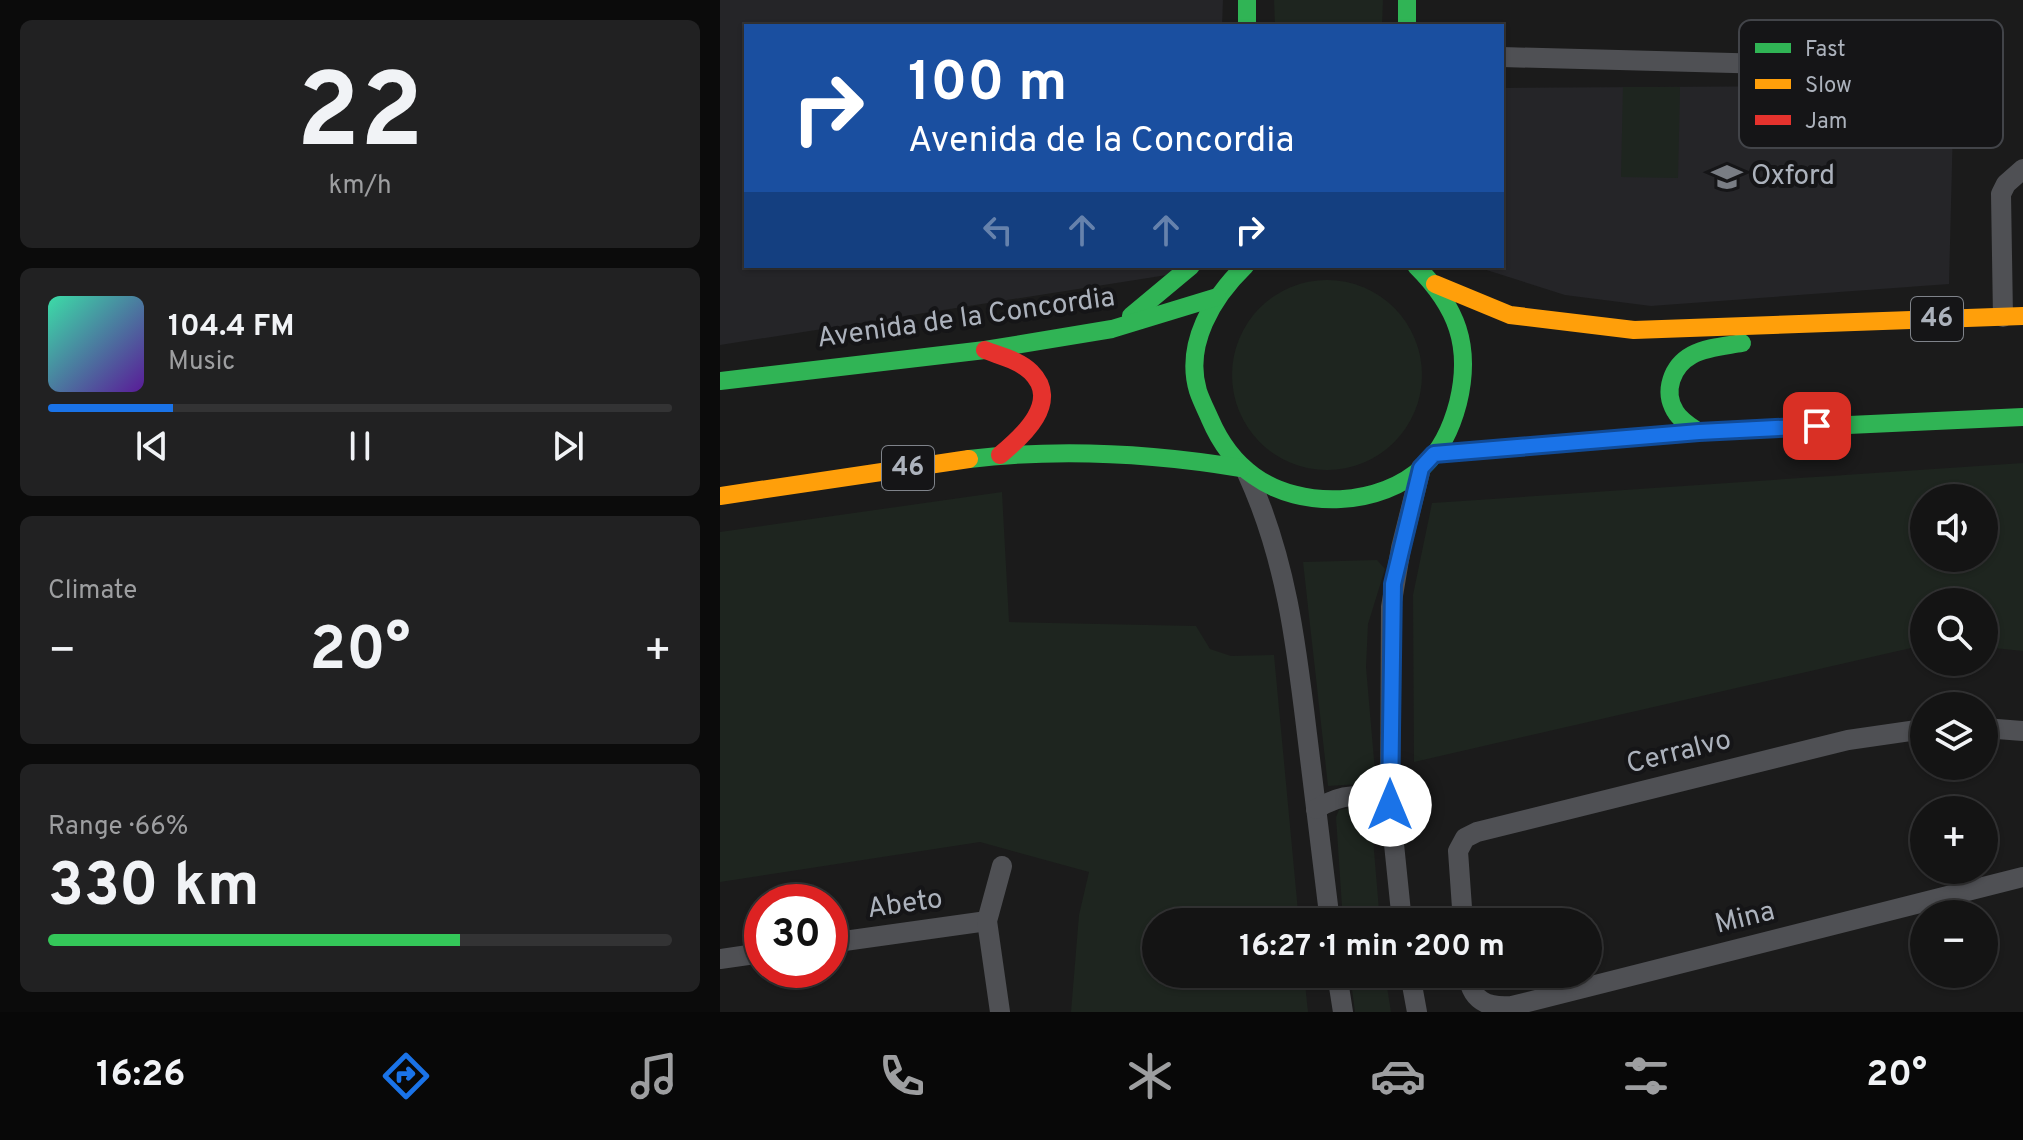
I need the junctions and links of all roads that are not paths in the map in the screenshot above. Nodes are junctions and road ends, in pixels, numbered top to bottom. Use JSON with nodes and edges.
{"nodes":[{"id":1,"x":1247,"y":0,"type":"edge"},
{"id":2,"x":1407,"y":0,"type":"edge"},
{"id":3,"x":1247,"y":24,"type":"edge"},
{"id":4,"x":1407,"y":24,"type":"edge"},
{"id":5,"x":1504,"y":57,"type":"edge"},
{"id":6,"x":1739,"y":63,"type":"edge"},
{"id":7,"x":2023,"y":169,"type":"edge"},
{"id":8,"x":1189,"y":268,"type":"edge"},
{"id":9,"x":1418,"y":268,"type":"edge"},
{"id":10,"x":1236,"y":270,"type":"edge"},
{"id":11,"x":1435,"y":284,"type":"junction"},
{"id":12,"x":1217,"y":297,"type":"junction"},
{"id":13,"x":2013,"y":317,"type":"edge"},
{"id":14,"x":1823,"y":324,"type":"junction"},
{"id":15,"x":1112,"y":329,"type":"junction"},
{"id":16,"x":985,"y":350,"type":"junction"},
{"id":17,"x":720,"y":381,"type":"edge"},
{"id":18,"x":2023,"y":417,"type":"edge"},
{"id":19,"x":1699,"y":432,"type":"junction"},
{"id":20,"x":1000,"y":455,"type":"junction"},
{"id":21,"x":1428,"y":461,"type":"junction"},
{"id":22,"x":1244,"y":471,"type":"junction"},
{"id":23,"x":720,"y":496,"type":"edge"},
{"id":24,"x":1998,"y":729,"type":"edge"},
{"id":25,"x":1910,"y":731,"type":"edge"},
{"id":26,"x":2023,"y":731,"type":"edge"},
{"id":27,"x":1390,"y":805,"type":"junction"},
{"id":28,"x":1316,"y":809,"type":"junction"},
{"id":29,"x":1002,"y":866,"type":"dead end"},
{"id":30,"x":2023,"y":877,"type":"edge"},
{"id":31,"x":1328,"y":908,"type":"edge"},
{"id":32,"x":1401,"y":908,"type":"edge"},
{"id":33,"x":1462,"y":908,"type":"edge"},
{"id":34,"x":987,"y":921,"type":"junction"},
{"id":35,"x":848,"y":940,"type":"edge"},
{"id":36,"x":744,"y":956,"type":"edge"},
{"id":37,"x":720,"y":959,"type":"edge"},
{"id":38,"x":1602,"y":983,"type":"edge"},
{"id":39,"x":1339,"y":988,"type":"edge"},
{"id":40,"x":1413,"y":988,"type":"edge"},
{"id":41,"x":1472,"y":988,"type":"edge"},
{"id":42,"x":1583,"y":988,"type":"edge"},
{"id":43,"x":1341,"y":1008,"type":"edge"},
{"id":44,"x":1000,"y":1012,"type":"edge"},
{"id":45,"x":1417,"y":1012,"type":"edge"}],
"edges":[{"from":1,"to":3,"type":"main road"},
{"from":2,"to":4,"type":"main road"},
{"from":5,"to":6,"type":"street"},
{"from":7,"to":13,"type":"street"},
{"from":8,"to":15,"type":"main road"},
{"from":9,"to":11,"type":"main road","number":"46"},
{"from":10,"to":12,"type":"main road","number":"46"},
{"from":11,"to":14,"type":"main road","number":"46"},
{"from":11,"to":21,"type":"main road","number":"46"},
{"from":12,"to":15,"type":"main road","name":"Avenida de la Concordia"},
{"from":12,"to":22,"type":"main road","number":"46"},
{"from":13,"to":14,"type":"main road","number":"46"},
{"from":14,"to":19,"type":"main road"},
{"from":15,"to":16,"type":"main road","name":"Avenida de la Concordia"},
{"from":16,"to":17,"type":"main road","name":"Avenida de la Concordia"},
{"from":16,"to":20,"type":"main road"},
{"from":18,"to":19,"type":"main road","number":"46"},
{"from":19,"to":21,"type":"main road","number":"46"},
{"from":20,"to":22,"type":"main road","number":"46"},
{"from":20,"to":23,"type":"main road","number":"46"},
{"from":21,"to":22,"type":"main road","number":"46"},
{"from":21,"to":27,"type":"street"},
{"from":22,"to":28,"type":"street"},
{"from":24,"to":26,"type":"street"},
{"from":25,"to":33,"type":"street","name":"Cerralvo"},
{"from":27,"to":28,"type":"street"},
{"from":27,"to":32,"type":"street"},
{"from":28,"to":31,"type":"street"},
{"from":29,"to":34,"type":"street"},
{"from":30,"to":38,"type":"street","name":"Mina"},
{"from":34,"to":35,"type":"street","name":"Abeto"},
{"from":34,"to":44,"type":"street"},
{"from":36,"to":37,"type":"street"},
{"from":39,"to":43,"type":"street"},
{"from":40,"to":45,"type":"street"},
{"from":41,"to":42,"type":"street","name":"Mina"}]}
